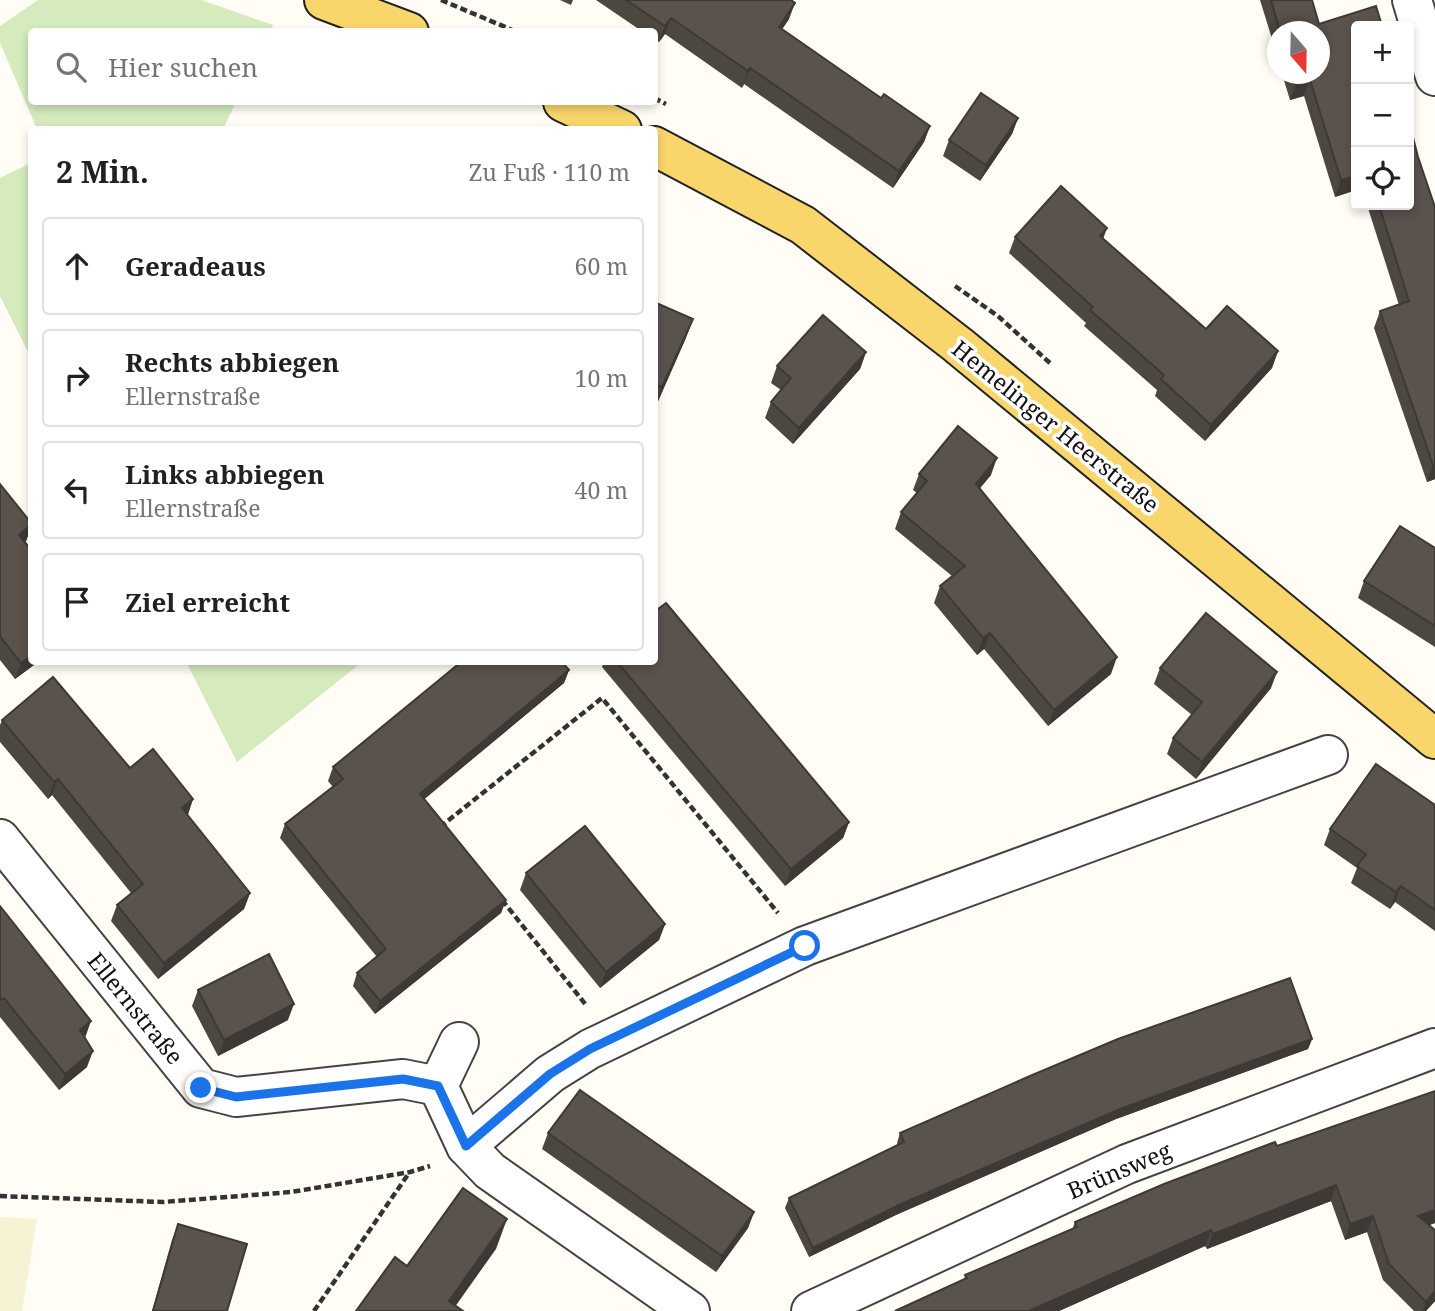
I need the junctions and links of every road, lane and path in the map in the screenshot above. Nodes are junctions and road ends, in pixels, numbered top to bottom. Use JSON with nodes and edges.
{"nodes":[{"id":1,"x":441,"y":0,"type":"edge"},
{"id":2,"x":1412,"y":0,"type":"edge"},
{"id":3,"x":344,"y":4,"type":"edge"},
{"id":4,"x":400,"y":28,"type":"edge"},
{"id":5,"x":508,"y":28,"type":"edge"},
{"id":6,"x":1435,"y":76,"type":"edge"},
{"id":7,"x":569,"y":105,"type":"edge"},
{"id":8,"x":614,"y":126,"type":"edge"},
{"id":9,"x":658,"y":148,"type":"edge"},
{"id":10,"x":1435,"y":739,"type":"edge"},
{"id":11,"x":1328,"y":755,"type":"dead end"},
{"id":12,"x":442,"y":825,"type":"junction"},
{"id":13,"x":433,"y":833,"type":"edge"},
{"id":14,"x":451,"y":836,"type":"edge"},
{"id":15,"x":0,"y":839,"type":"edge"},
{"id":16,"x":494,"y":889,"type":"edge"},
{"id":17,"x":805,"y":946,"type":"junction"},
{"id":18,"x":612,"y":1037,"type":"junction"},
{"id":19,"x":459,"y":1042,"type":"dead end"},
{"id":20,"x":1435,"y":1048,"type":"edge"},
{"id":21,"x":438,"y":1086,"type":"junction"},
{"id":22,"x":466,"y":1146,"type":"junction"},
{"id":23,"x":410,"y":1172,"type":"junction"},
{"id":24,"x":0,"y":1196,"type":"edge"},
{"id":25,"x":314,"y":1311,"type":"edge"},
{"id":26,"x":690,"y":1311,"type":"edge"},
{"id":27,"x":811,"y":1311,"type":"edge"}],
"edges":[{"from":1,"to":5,"type":"path"},
{"from":2,"to":6,"type":"street"},
{"from":3,"to":4,"type":"main road"},
{"from":7,"to":8,"type":"main road"},
{"from":9,"to":10,"type":"main road","name":"Hemelinger Heerstraße"},
{"from":11,"to":17,"type":"street"},
{"from":12,"to":13,"type":"path"},
{"from":12,"to":14,"type":"path"},
{"from":12,"to":17,"type":"path"},
{"from":15,"to":21,"type":"street","name":"Ellernstraße"},
{"from":16,"to":18,"type":"path"},
{"from":17,"to":18,"type":"street"},
{"from":18,"to":22,"type":"street"},
{"from":19,"to":21,"type":"street"},
{"from":20,"to":27,"type":"street","name":"Brünsweg"},
{"from":21,"to":22,"type":"street"},
{"from":22,"to":23,"type":"path"},
{"from":22,"to":26,"type":"street"},
{"from":23,"to":24,"type":"path"},
{"from":23,"to":25,"type":"path"}]}
